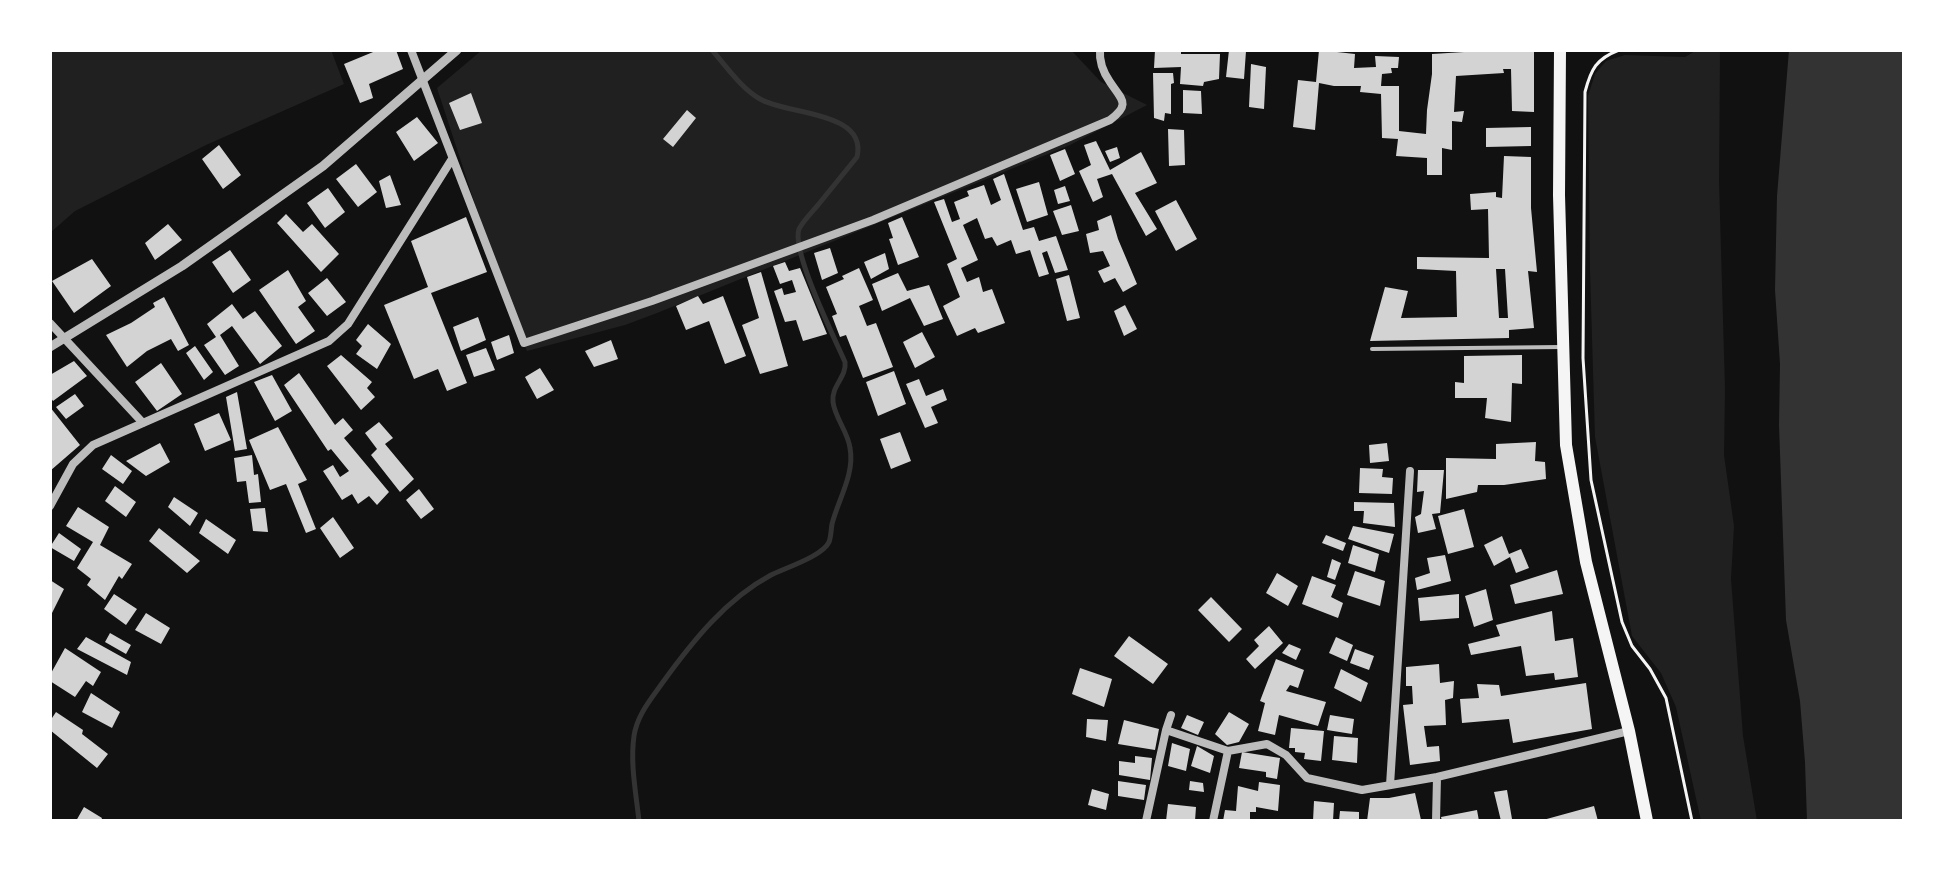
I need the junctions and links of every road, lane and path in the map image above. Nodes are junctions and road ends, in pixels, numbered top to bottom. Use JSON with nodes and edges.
{"nodes":[{"id":1,"x":411,"y":50,"type":"edge"},
{"id":2,"x":457,"y":50,"type":"edge"},
{"id":3,"x":1100,"y":50,"type":"edge"},
{"id":4,"x":1560,"y":50,"type":"edge"},
{"id":5,"x":1619,"y":50,"type":"edge"},
{"id":6,"x":422,"y":81,"type":"junction"},
{"id":7,"x":452,"y":159,"type":"junction"},
{"id":8,"x":50,"y":323,"type":"edge"},
{"id":9,"x":65,"y":337,"type":"junction"},
{"id":10,"x":50,"y":347,"type":"edge"},
{"id":11,"x":1563,"y":347,"type":"junction"},
{"id":12,"x":1372,"y":349,"type":"dead end"},
{"id":13,"x":143,"y":423,"type":"junction"},
{"id":14,"x":1410,"y":471,"type":"dead end"},
{"id":15,"x":50,"y":506,"type":"edge"},
{"id":16,"x":1171,"y":715,"type":"dead end"},
{"id":17,"x":1166,"y":730,"type":"junction"},
{"id":18,"x":1629,"y":731,"type":"junction"},
{"id":19,"x":1228,"y":751,"type":"junction"},
{"id":20,"x":1437,"y":777,"type":"junction"},
{"id":21,"x":1390,"y":785,"type":"junction"},
{"id":22,"x":1146,"y":821,"type":"edge"},
{"id":23,"x":1213,"y":821,"type":"edge"},
{"id":24,"x":1436,"y":821,"type":"edge"},
{"id":25,"x":1647,"y":821,"type":"edge"},
{"id":26,"x":1692,"y":821,"type":"edge"}],
"edges":[{"from":1,"to":6,"type":"street"},
{"from":2,"to":6,"type":"street"},
{"from":3,"to":7,"type":"street"},
{"from":4,"to":11,"type":"main road"},
{"from":5,"to":26,"type":"path"},
{"from":6,"to":7,"type":"street"},
{"from":6,"to":9,"type":"street"},
{"from":7,"to":13,"type":"street"},
{"from":8,"to":9,"type":"street"},
{"from":9,"to":10,"type":"street"},
{"from":9,"to":13,"type":"street"},
{"from":11,"to":12,"type":"lane"},
{"from":11,"to":18,"type":"main road"},
{"from":13,"to":15,"type":"street"},
{"from":14,"to":21,"type":"street"},
{"from":16,"to":17,"type":"street"},
{"from":17,"to":19,"type":"street"},
{"from":17,"to":22,"type":"street"},
{"from":18,"to":20,"type":"street"},
{"from":18,"to":25,"type":"main road"},
{"from":19,"to":21,"type":"street"},
{"from":19,"to":23,"type":"street"},
{"from":20,"to":21,"type":"street"},
{"from":20,"to":24,"type":"street"}]}
